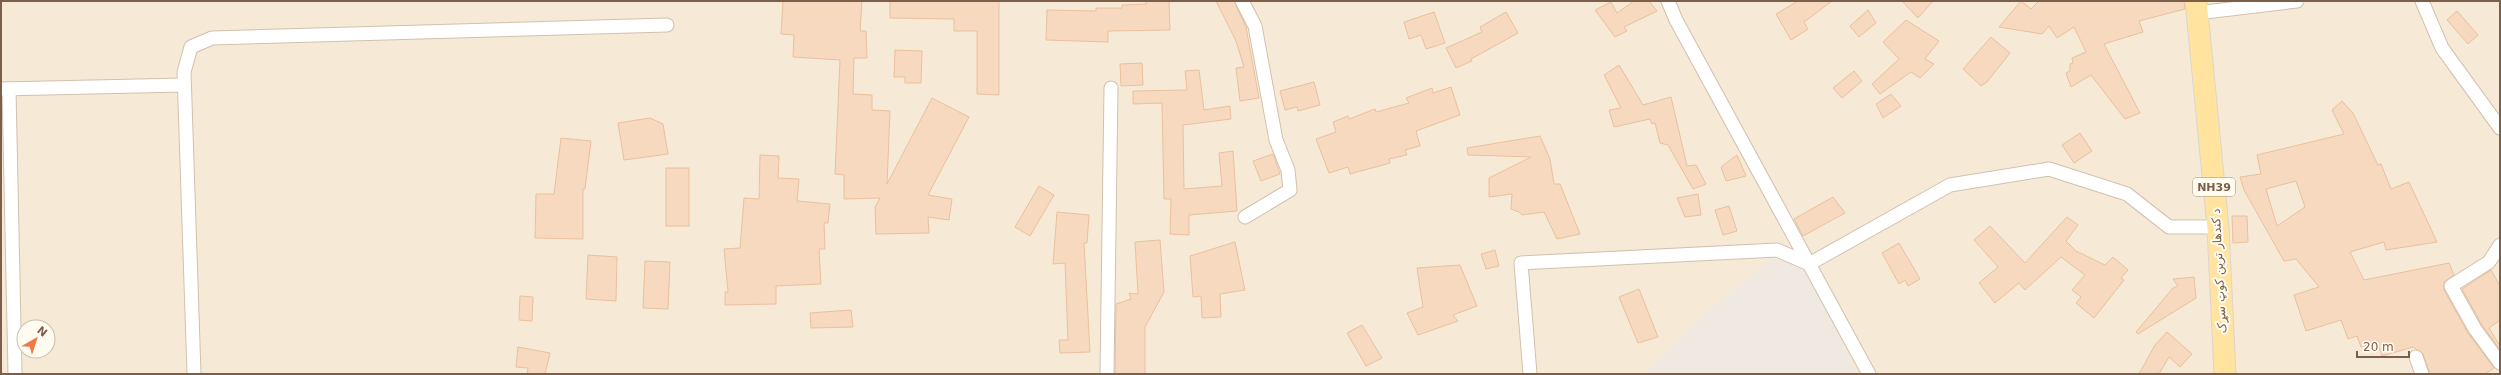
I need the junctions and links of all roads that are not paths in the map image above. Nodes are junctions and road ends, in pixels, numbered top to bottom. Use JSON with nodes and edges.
{"nodes":[{"id":1,"x":1242,"y":1,"type":"edge"},
{"id":2,"x":1668,"y":1,"type":"edge"},
{"id":3,"x":2297,"y":1,"type":"edge"},
{"id":4,"x":2422,"y":1,"type":"edge"},
{"id":5,"x":2197,"y":7,"type":"edge"},
{"id":6,"x":667,"y":25,"type":"dead end"},
{"id":7,"x":184,"y":85,"type":"junction"},
{"id":8,"x":1111,"y":88,"type":"dead end"},
{"id":9,"x":5,"y":89,"type":"edge"},
{"id":10,"x":2500,"y":128,"type":"edge"},
{"id":11,"x":1245,"y":217,"type":"dead end"},
{"id":12,"x":2218,"y":227,"type":"junction"},
{"id":13,"x":2500,"y":245,"type":"edge"},
{"id":14,"x":1809,"y":264,"type":"junction"},
{"id":15,"x":2416,"y":357,"type":"dead end"},
{"id":16,"x":2500,"y":363,"type":"edge"},
{"id":17,"x":15,"y":374,"type":"edge"},
{"id":18,"x":194,"y":374,"type":"edge"},
{"id":19,"x":1107,"y":374,"type":"edge"},
{"id":20,"x":1530,"y":374,"type":"edge"},
{"id":21,"x":1869,"y":374,"type":"edge"},
{"id":22,"x":2225,"y":374,"type":"edge"},
{"id":23,"x":2422,"y":374,"type":"edge"}],
"edges":[{"from":1,"to":11,"type":"street"},
{"from":2,"to":14,"type":"street"},
{"from":3,"to":5,"type":"street"},
{"from":4,"to":10,"type":"street"},
{"from":5,"to":12,"type":"main road","name":"د کندهار ترين کوټ سړک","number":"NH39"},
{"from":6,"to":7,"type":"street"},
{"from":7,"to":9,"type":"street"},
{"from":7,"to":18,"type":"street"},
{"from":8,"to":19,"type":"street"},
{"from":9,"to":17,"type":"street"},
{"from":12,"to":14,"type":"street"},
{"from":12,"to":22,"type":"main road","name":"د کندهار ترين کوټ سړک","number":"NH39"},
{"from":13,"to":16,"type":"street"},
{"from":14,"to":20,"type":"street"},
{"from":14,"to":21,"type":"street"},
{"from":15,"to":23,"type":"street"}]}
